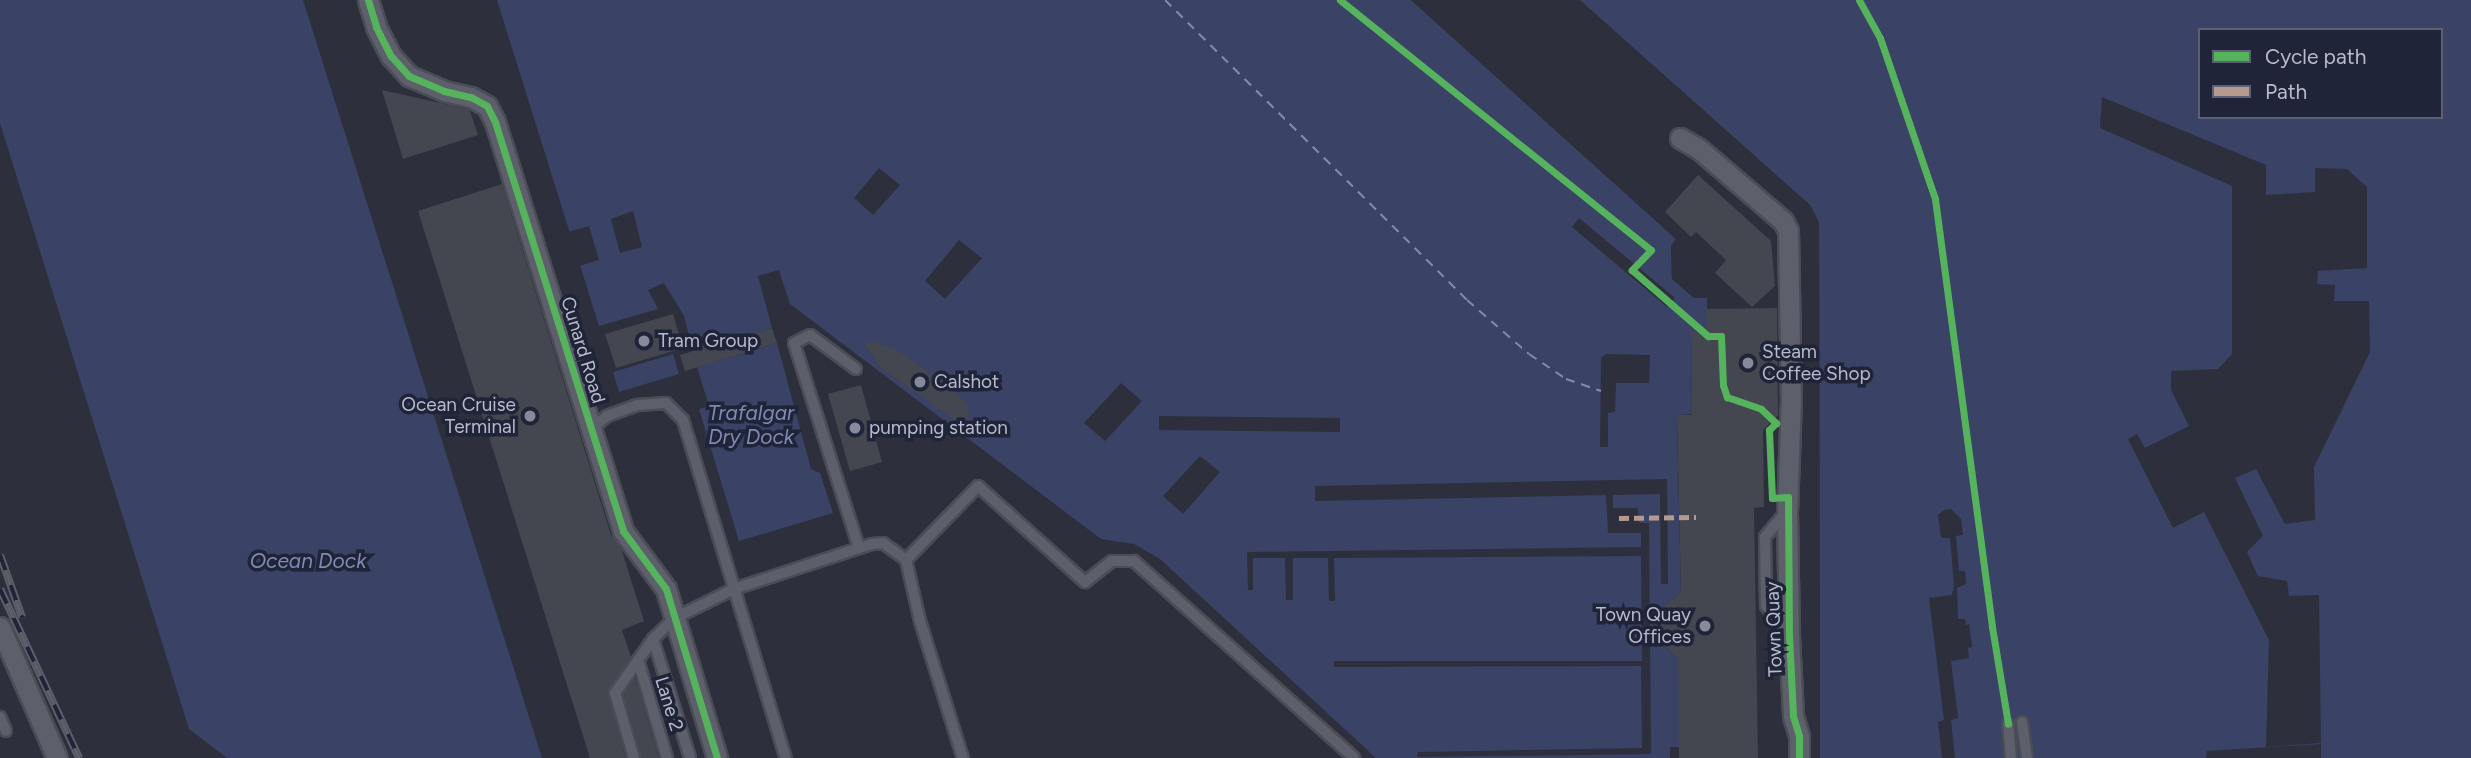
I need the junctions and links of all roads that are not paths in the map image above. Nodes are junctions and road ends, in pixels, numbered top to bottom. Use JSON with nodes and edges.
{"nodes":[{"id":1,"x":368,"y":0,"type":"edge"},
{"id":2,"x":1680,"y":138,"type":"dead end"},
{"id":3,"x":856,"y":369,"type":"dead end"},
{"id":4,"x":591,"y":429,"type":"junction"},
{"id":5,"x":859,"y":548,"type":"junction"},
{"id":6,"x":906,"y":561,"type":"junction"},
{"id":7,"x":734,"y":589,"type":"junction"},
{"id":8,"x":675,"y":618,"type":"junction"},
{"id":9,"x":0,"y":628,"type":"edge"},
{"id":10,"x":653,"y":639,"type":"junction"},
{"id":11,"x":638,"y":660,"type":"junction"},
{"id":12,"x":0,"y":718,"type":"edge"},
{"id":13,"x":2022,"y":722,"type":"dead end"},
{"id":14,"x":2008,"y":724,"type":"dead end"},
{"id":15,"x":6,"y":731,"type":"dead end"},
{"id":16,"x":52,"y":757,"type":"edge"},
{"id":17,"x":634,"y":758,"type":"edge"},
{"id":18,"x":667,"y":758,"type":"edge"},
{"id":19,"x":690,"y":758,"type":"edge"},
{"id":20,"x":717,"y":758,"type":"edge"},
{"id":21,"x":786,"y":758,"type":"edge"},
{"id":22,"x":963,"y":758,"type":"edge"},
{"id":23,"x":1354,"y":758,"type":"edge"},
{"id":24,"x":1799,"y":758,"type":"edge"},
{"id":25,"x":2011,"y":758,"type":"edge"},
{"id":26,"x":2027,"y":758,"type":"edge"}],
"edges":[{"from":1,"to":4,"type":"street","name":"Cunard Road"},
{"from":2,"to":24,"type":"street","name":"Town Quay"},
{"from":3,"to":5,"type":"lane"},
{"from":4,"to":7,"type":"lane"},
{"from":4,"to":8,"type":"street","name":"Cunard Road"},
{"from":5,"to":6,"type":"lane"},
{"from":5,"to":7,"type":"lane"},
{"from":6,"to":22,"type":"lane"},
{"from":6,"to":23,"type":"lane"},
{"from":7,"to":8,"type":"lane"},
{"from":7,"to":21,"type":"lane"},
{"from":8,"to":10,"type":"lane"},
{"from":8,"to":20,"type":"street","name":"Cunard Road"},
{"from":9,"to":16,"type":"street"},
{"from":10,"to":11,"type":"lane"},
{"from":10,"to":19,"type":"lane"},
{"from":11,"to":17,"type":"lane"},
{"from":11,"to":18,"type":"lane","name":"Lane 2"},
{"from":12,"to":15,"type":"lane"},
{"from":13,"to":26,"type":"lane"},
{"from":14,"to":25,"type":"lane"}]}
